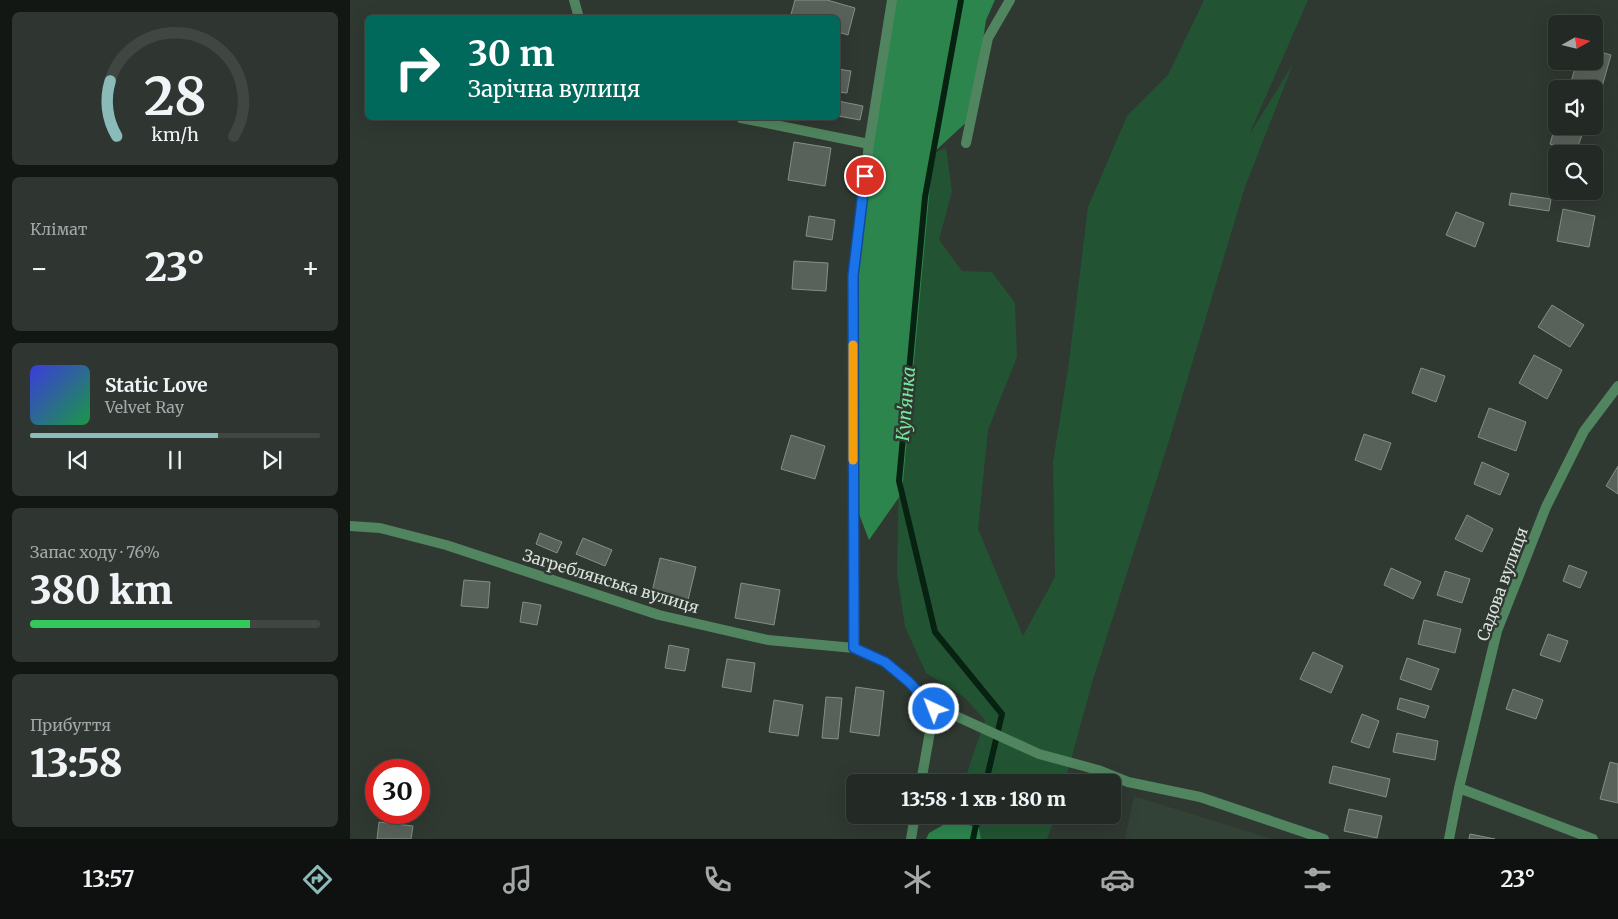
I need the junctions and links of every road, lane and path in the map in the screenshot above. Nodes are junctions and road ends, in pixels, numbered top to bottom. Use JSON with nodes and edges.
{"nodes":[{"id":1,"x":574,"y":0,"type":"edge"},
{"id":2,"x":892,"y":0,"type":"edge"},
{"id":3,"x":1010,"y":0,"type":"edge"},
{"id":4,"x":578,"y":15,"type":"edge"},
{"id":5,"x":751,"y":120,"type":"edge"},
{"id":6,"x":966,"y":143,"type":"dead end"},
{"id":7,"x":869,"y":144,"type":"junction"},
{"id":8,"x":1618,"y":386,"type":"edge"},
{"id":9,"x":350,"y":526,"type":"edge"},
{"id":10,"x":854,"y":648,"type":"junction"},
{"id":11,"x":934,"y":709,"type":"junction"},
{"id":12,"x":922,"y":774,"type":"edge"},
{"id":13,"x":1460,"y":788,"type":"junction"},
{"id":14,"x":914,"y":824,"type":"edge"},
{"id":15,"x":911,"y":839,"type":"edge"},
{"id":16,"x":1324,"y":839,"type":"edge"},
{"id":17,"x":1450,"y":839,"type":"edge"},
{"id":18,"x":1593,"y":839,"type":"edge"}],
"edges":[{"from":1,"to":4,"type":"street"},
{"from":2,"to":7,"type":"street"},
{"from":3,"to":6,"type":"street"},
{"from":5,"to":7,"type":"street"},
{"from":7,"to":10,"type":"street"},
{"from":8,"to":13,"type":"street","name":"Садова вулиця"},
{"from":9,"to":10,"type":"street","name":"Загреблянська вулиця"},
{"from":10,"to":11,"type":"street","name":"Загреблянська вулиця"},
{"from":11,"to":12,"type":"street"},
{"from":11,"to":16,"type":"street"},
{"from":13,"to":17,"type":"street","name":"Садова вулиця"},
{"from":13,"to":18,"type":"street"},
{"from":14,"to":15,"type":"street"}]}
